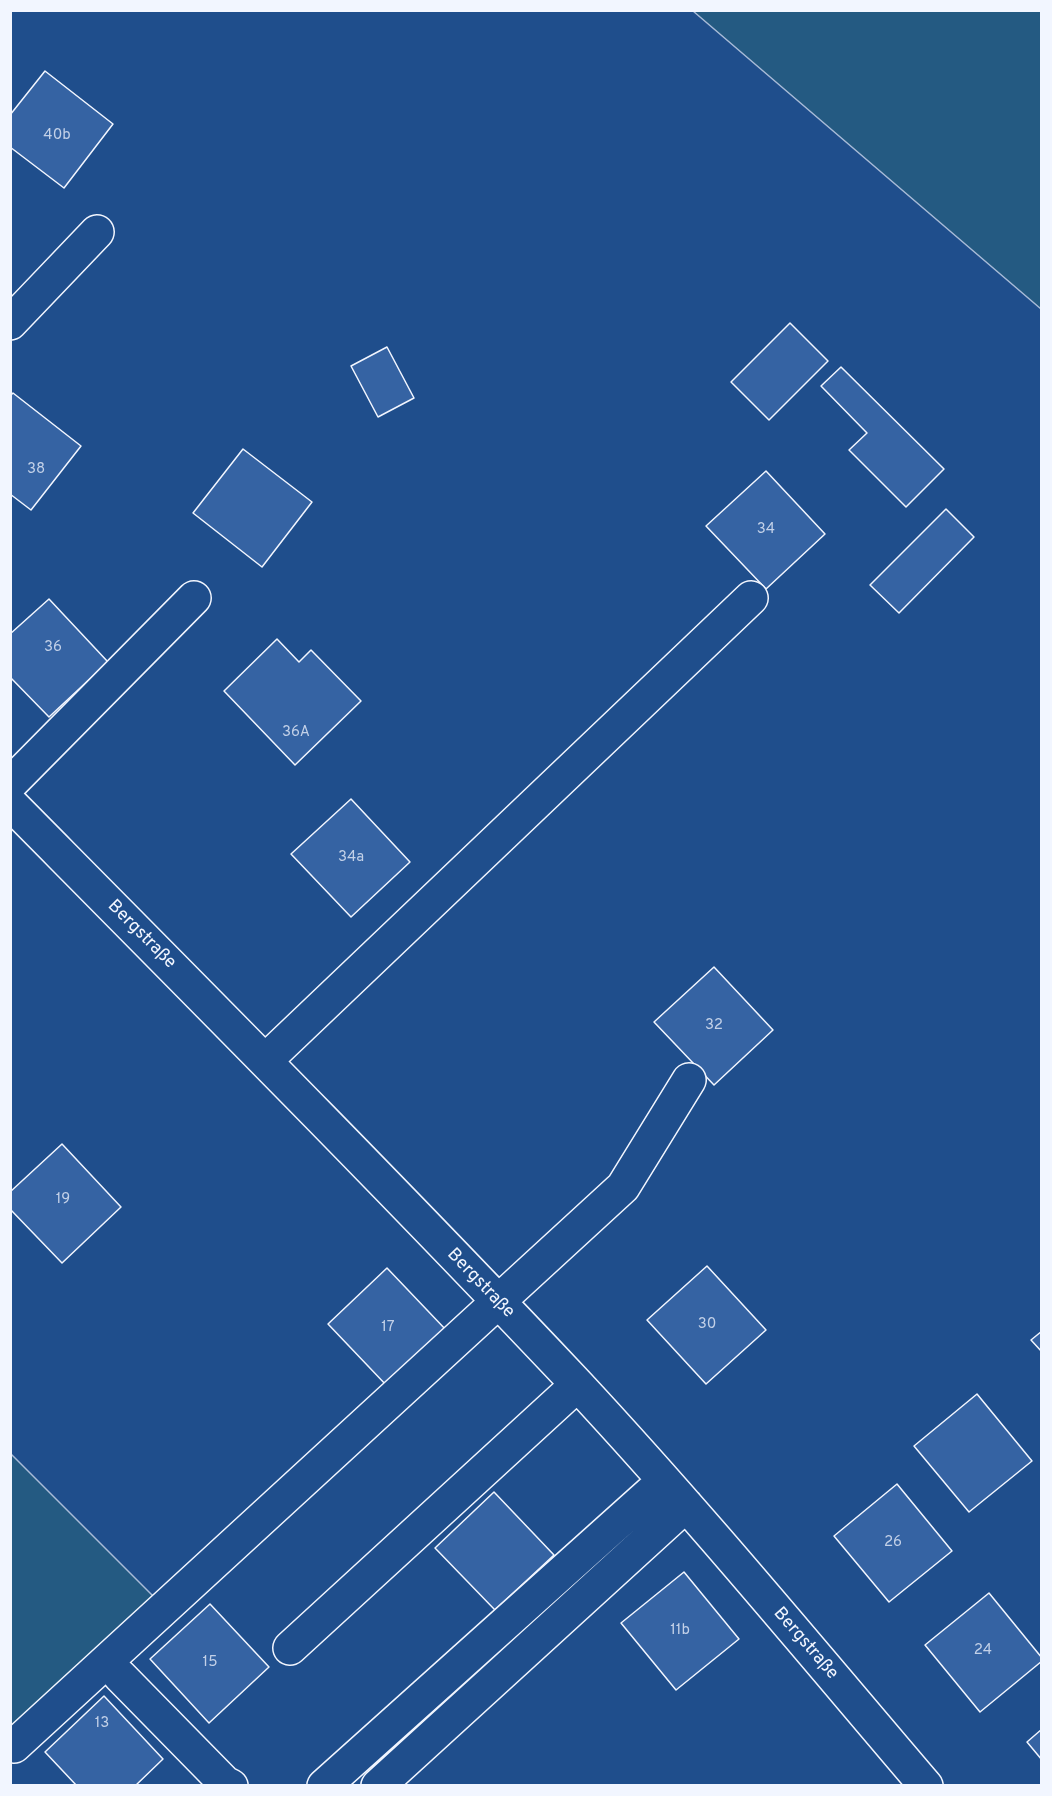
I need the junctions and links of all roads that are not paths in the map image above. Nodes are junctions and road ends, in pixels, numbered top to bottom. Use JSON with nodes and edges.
{"nodes":[{"id":1,"x":97,"y":232,"type":"dead end"},
{"id":2,"x":10,"y":323,"type":"edge"},
{"id":3,"x":194,"y":598,"type":"dead end"},
{"id":4,"x":751,"y":598,"type":"dead end"},
{"id":5,"x":10,"y":784,"type":"edge"},
{"id":6,"x":10,"y":803,"type":"edge"},
{"id":7,"x":265,"y":1061,"type":"junction"},
{"id":8,"x":688,"y":1080,"type":"dead end"},
{"id":9,"x":498,"y":1302,"type":"junction"},
{"id":10,"x":577,"y":1385,"type":"junction"},
{"id":11,"x":664,"y":1481,"type":"junction"},
{"id":12,"x":686,"y":1505,"type":"junction"},
{"id":13,"x":290,"y":1648,"type":"dead end"},
{"id":14,"x":120,"y":1676,"type":"dead end"},
{"id":15,"x":14,"y":1746,"type":"dead end"},
{"id":16,"x":231,"y":1785,"type":"edge"},
{"id":17,"x":324,"y":1785,"type":"edge"},
{"id":18,"x":378,"y":1785,"type":"edge"},
{"id":19,"x":926,"y":1785,"type":"edge"}],
"edges":[{"from":1,"to":2,"type":"street"},
{"from":3,"to":5,"type":"street"},
{"from":4,"to":7,"type":"street"},
{"from":6,"to":7,"type":"street","name":"Bergstraße"},
{"from":7,"to":9,"type":"street","name":"Bergstraße"},
{"from":8,"to":9,"type":"street"},
{"from":9,"to":10,"type":"street","name":"Bergstraße"},
{"from":9,"to":15,"type":"street"},
{"from":10,"to":11,"type":"street","name":"Bergstraße"},
{"from":10,"to":13,"type":"street"},
{"from":11,"to":12,"type":"street","name":"Bergstraße"},
{"from":11,"to":17,"type":"street"},
{"from":12,"to":18,"type":"street"},
{"from":12,"to":19,"type":"street","name":"Bergstraße"},
{"from":14,"to":16,"type":"street"}]}
